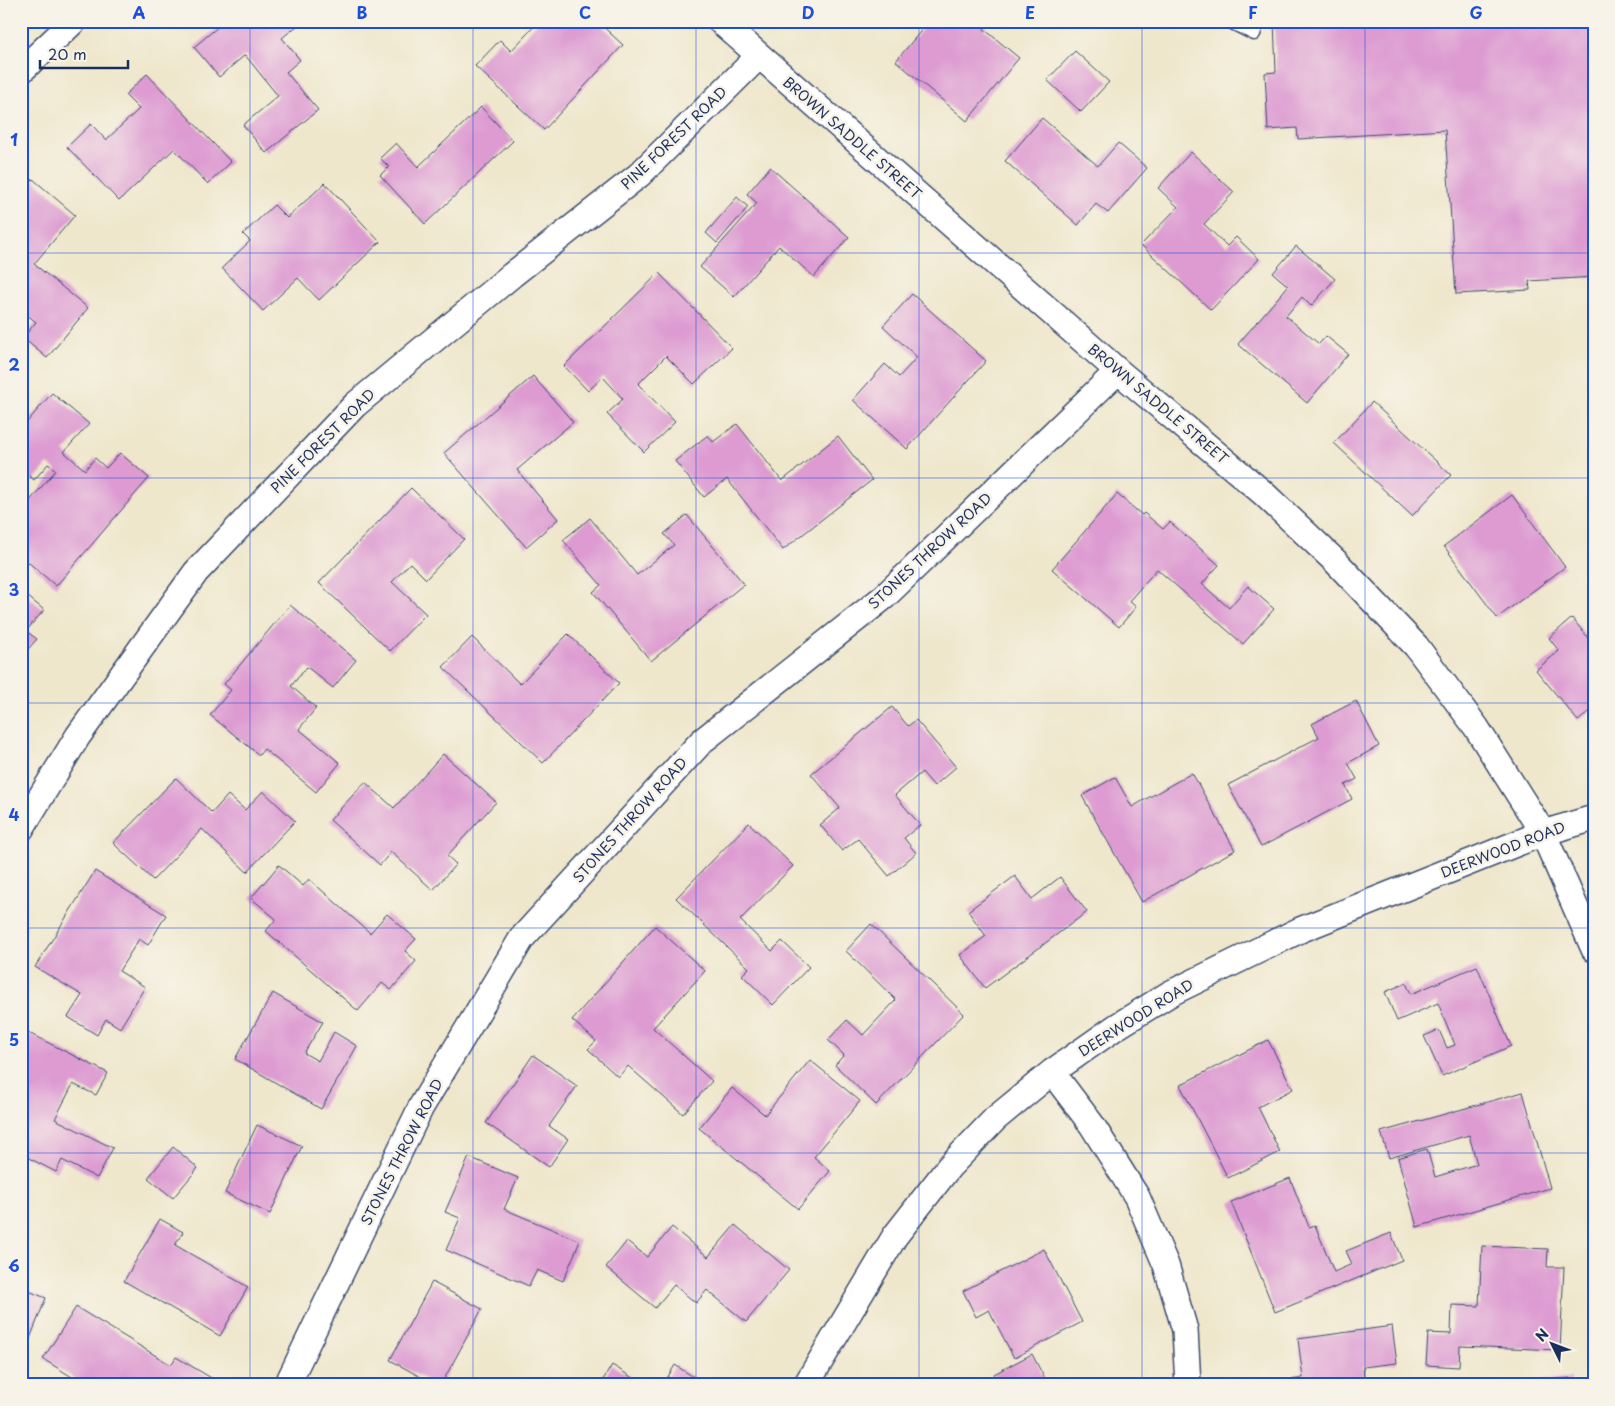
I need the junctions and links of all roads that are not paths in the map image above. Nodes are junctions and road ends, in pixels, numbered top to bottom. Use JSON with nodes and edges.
{"nodes":[{"id":1,"x":74,"y":21,"type":"edge"},
{"id":2,"x":720,"y":21,"type":"edge"},
{"id":3,"x":1228,"y":21,"type":"edge"},
{"id":4,"x":1258,"y":21,"type":"edge"},
{"id":5,"x":759,"y":56,"type":"junction"},
{"id":6,"x":21,"y":71,"type":"edge"},
{"id":7,"x":1118,"y":371,"type":"junction"},
{"id":8,"x":1594,"y":818,"type":"edge"},
{"id":9,"x":21,"y":829,"type":"edge"},
{"id":10,"x":1543,"y":833,"type":"junction"},
{"id":11,"x":1594,"y":949,"type":"edge"},
{"id":12,"x":1052,"y":1072,"type":"junction"},
{"id":13,"x":287,"y":1385,"type":"edge"},
{"id":14,"x":806,"y":1385,"type":"edge"},
{"id":15,"x":1188,"y":1385,"type":"edge"}],
"edges":[{"from":1,"to":6,"type":"street"},
{"from":2,"to":5,"type":"street","name":"BROWN SADDLE STREET"},
{"from":3,"to":4,"type":"lane"},
{"from":5,"to":7,"type":"street","name":"BROWN SADDLE STREET"},
{"from":5,"to":9,"type":"street","name":"PINE FOREST ROAD"},
{"from":7,"to":10,"type":"street","name":"BROWN SADDLE STREET"},
{"from":7,"to":13,"type":"street","name":"STONES THROW ROAD"},
{"from":8,"to":10,"type":"street","name":"DEERWOOD ROAD"},
{"from":10,"to":11,"type":"street","name":"BROWN SADDLE STREET"},
{"from":10,"to":12,"type":"street","name":"DEERWOOD ROAD"},
{"from":12,"to":14,"type":"street","name":"DEERWOOD ROAD"},
{"from":12,"to":15,"type":"street"}]}
